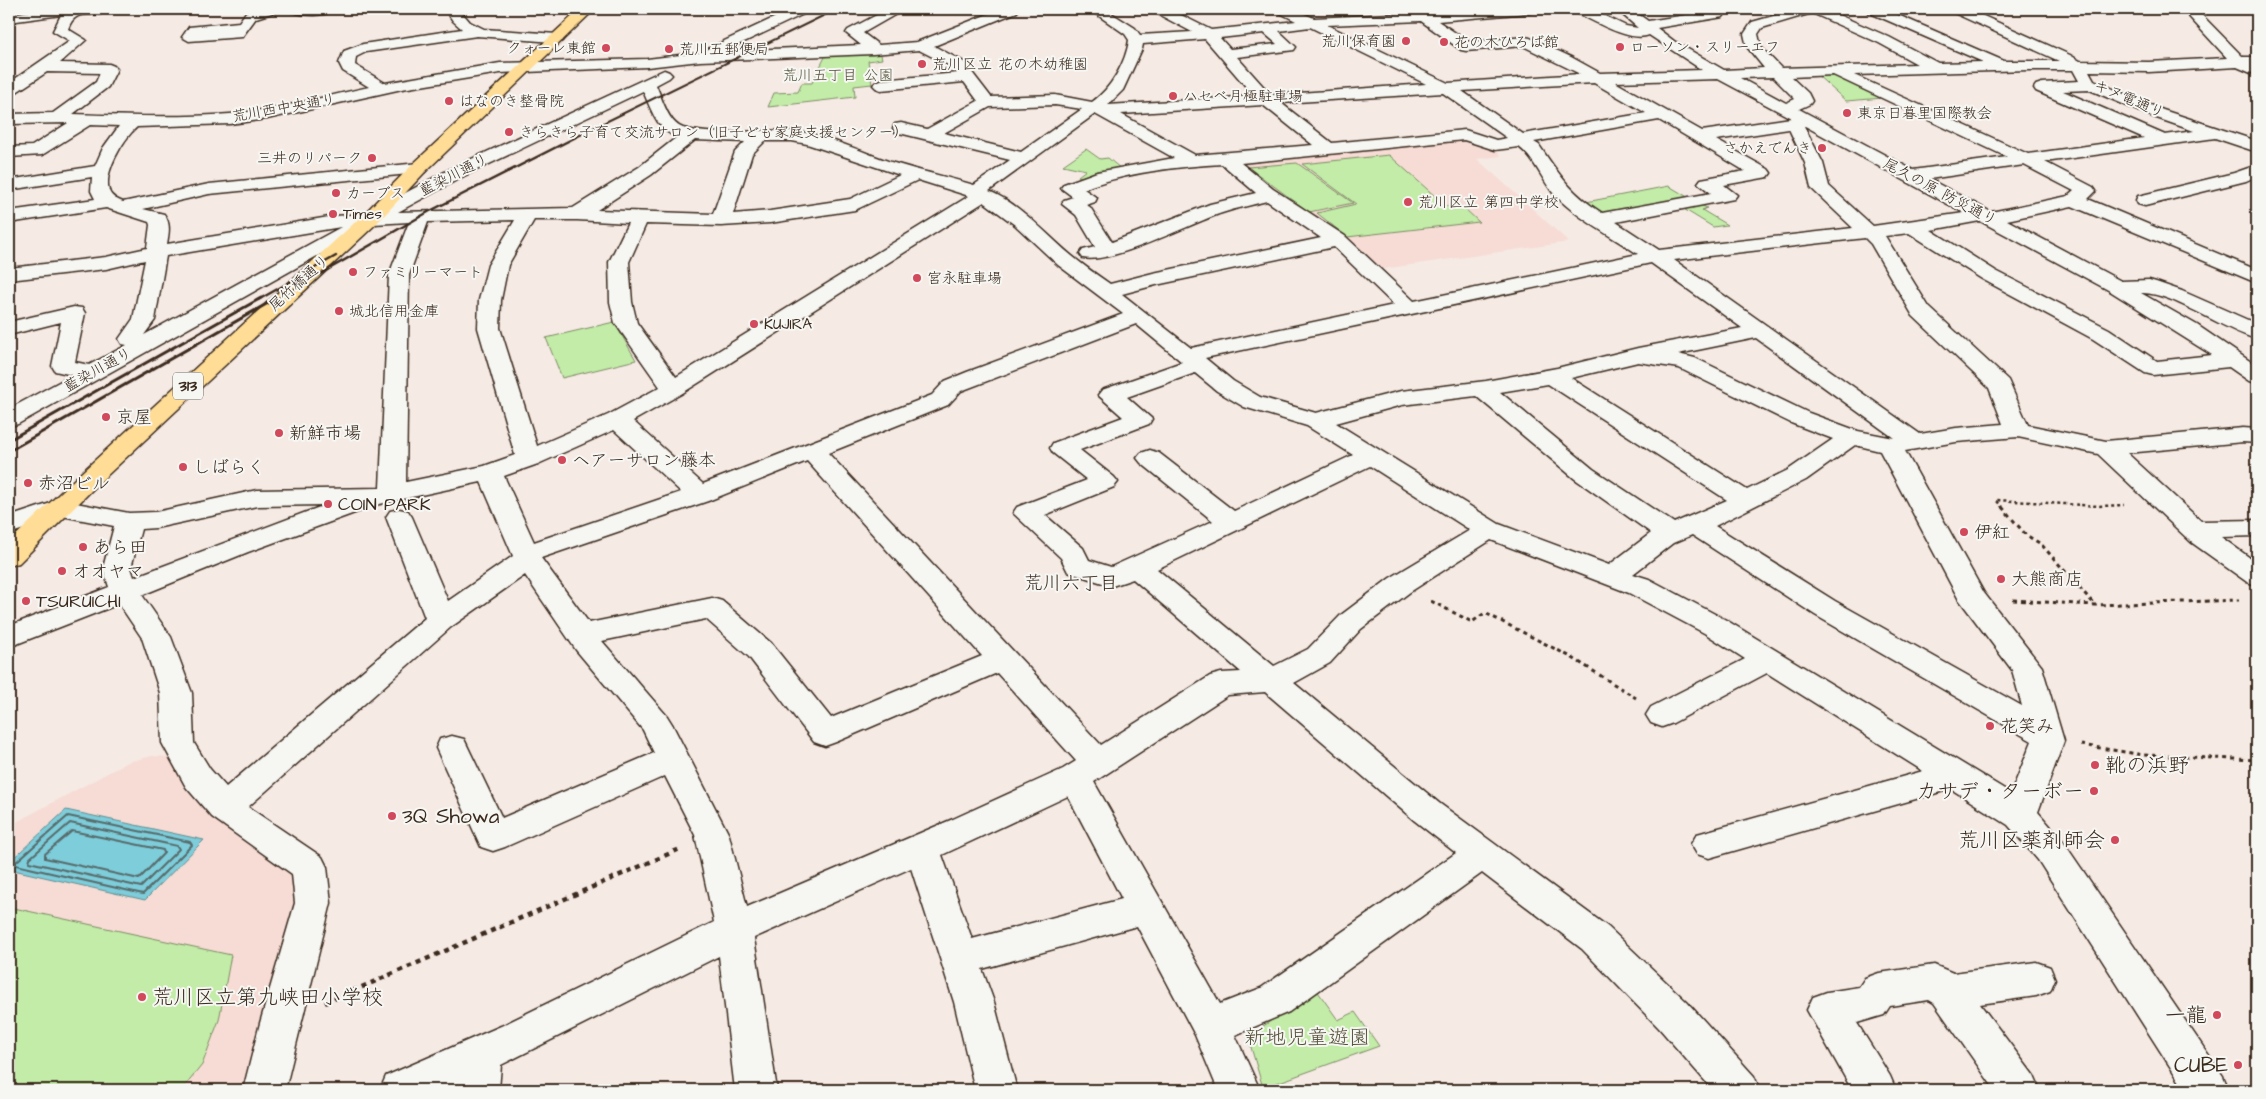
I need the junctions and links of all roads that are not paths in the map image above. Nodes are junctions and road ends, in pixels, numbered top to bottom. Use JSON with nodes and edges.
{"nodes":[{"id":1,"x":102,"y":9,"type":"edge"},
{"id":2,"x":270,"y":9,"type":"edge"},
{"id":3,"x":296,"y":9,"type":"edge"},
{"id":4,"x":328,"y":9,"type":"edge"},
{"id":5,"x":452,"y":9,"type":"edge"},
{"id":6,"x":588,"y":9,"type":"edge"},
{"id":7,"x":803,"y":9,"type":"edge"},
{"id":8,"x":898,"y":9,"type":"edge"},
{"id":9,"x":1012,"y":9,"type":"edge"},
{"id":10,"x":1096,"y":9,"type":"edge"},
{"id":11,"x":1159,"y":9,"type":"edge"},
{"id":12,"x":1283,"y":9,"type":"edge"},
{"id":13,"x":1528,"y":9,"type":"edge"},
{"id":14,"x":1580,"y":9,"type":"edge"},
{"id":15,"x":1623,"y":9,"type":"edge"},
{"id":16,"x":1674,"y":9,"type":"edge"},
{"id":17,"x":1779,"y":9,"type":"edge"},
{"id":18,"x":1813,"y":9,"type":"edge"},
{"id":19,"x":1873,"y":9,"type":"edge"},
{"id":20,"x":1957,"y":9,"type":"edge"},
{"id":21,"x":2189,"y":9,"type":"edge"},
{"id":22,"x":74,"y":10,"type":"edge"},
{"id":23,"x":975,"y":12,"type":"dead end"},
{"id":24,"x":1425,"y":14,"type":"edge"},
{"id":25,"x":1713,"y":14,"type":"edge"},
{"id":26,"x":1796,"y":14,"type":"junction"},
{"id":27,"x":9,"y":18,"type":"edge"},
{"id":28,"x":990,"y":18,"type":"junction"},
{"id":29,"x":1312,"y":23,"type":"junction"},
{"id":30,"x":243,"y":26,"type":"dead end"},
{"id":31,"x":1266,"y":28,"type":"junction"},
{"id":32,"x":1648,"y":29,"type":"junction"},
{"id":33,"x":479,"y":31,"type":"junction"},
{"id":34,"x":1209,"y":35,"type":"junction"},
{"id":35,"x":557,"y":38,"type":"junction"},
{"id":36,"x":1136,"y":40,"type":"junction"},
{"id":37,"x":920,"y":46,"type":"junction"},
{"id":38,"x":1470,"y":47,"type":"junction"},
{"id":39,"x":873,"y":50,"type":"junction"},
{"id":40,"x":1226,"y":54,"type":"junction"},
{"id":41,"x":700,"y":57,"type":"junction"},
{"id":42,"x":1493,"y":61,"type":"dead end"},
{"id":43,"x":2257,"y":61,"type":"edge"},
{"id":44,"x":2239,"y":62,"type":"junction"},
{"id":45,"x":2004,"y":66,"type":"junction"},
{"id":46,"x":42,"y":68,"type":"junction"},
{"id":47,"x":526,"y":68,"type":"junction"},
{"id":48,"x":1936,"y":68,"type":"junction"},
{"id":49,"x":2080,"y":68,"type":"junction"},
{"id":50,"x":2257,"y":71,"type":"edge"},
{"id":51,"x":1508,"y":72,"type":"dead end"},
{"id":52,"x":1837,"y":72,"type":"junction"},
{"id":53,"x":1780,"y":73,"type":"junction"},
{"id":54,"x":1719,"y":74,"type":"junction"},
{"id":55,"x":970,"y":77,"type":"junction"},
{"id":56,"x":1594,"y":78,"type":"junction"},
{"id":57,"x":647,"y":82,"type":"junction"},
{"id":58,"x":1524,"y":83,"type":"junction"},
{"id":59,"x":881,"y":85,"type":"dead end"},
{"id":60,"x":2094,"y":85,"type":"junction"},
{"id":61,"x":382,"y":88,"type":"junction"},
{"id":62,"x":1446,"y":88,"type":"junction"},
{"id":63,"x":9,"y":90,"type":"edge"},
{"id":64,"x":1266,"y":99,"type":"junction"},
{"id":65,"x":987,"y":102,"type":"junction"},
{"id":66,"x":1096,"y":108,"type":"junction"},
{"id":67,"x":1661,"y":115,"type":"junction"},
{"id":68,"x":56,"y":118,"type":"junction"},
{"id":69,"x":1796,"y":118,"type":"junction"},
{"id":70,"x":9,"y":119,"type":"edge"},
{"id":71,"x":87,"y":120,"type":"junction"},
{"id":72,"x":134,"y":121,"type":"junction"},
{"id":73,"x":901,"y":128,"type":"dead end"},
{"id":74,"x":2215,"y":133,"type":"junction"},
{"id":75,"x":690,"y":135,"type":"junction"},
{"id":76,"x":2257,"y":135,"type":"edge"},
{"id":77,"x":761,"y":136,"type":"junction"},
{"id":78,"x":929,"y":136,"type":"junction"},
{"id":79,"x":1699,"y":137,"type":"junction"},
{"id":80,"x":1522,"y":140,"type":"junction"},
{"id":81,"x":2164,"y":140,"type":"junction"},
{"id":82,"x":2237,"y":140,"type":"junction"},
{"id":83,"x":2257,"y":147,"type":"edge"},
{"id":84,"x":1327,"y":148,"type":"junction"},
{"id":85,"x":9,"y":152,"type":"edge"},
{"id":86,"x":1024,"y":158,"type":"junction"},
{"id":87,"x":1226,"y":159,"type":"junction"},
{"id":88,"x":1194,"y":160,"type":"junction"},
{"id":89,"x":2030,"y":160,"type":"junction"},
{"id":90,"x":418,"y":168,"type":"junction"},
{"id":91,"x":103,"y":170,"type":"junction"},
{"id":92,"x":2257,"y":170,"type":"edge"},
{"id":93,"x":918,"y":174,"type":"junction"},
{"id":94,"x":1910,"y":176,"type":"junction"},
{"id":95,"x":9,"y":185,"type":"edge"},
{"id":96,"x":979,"y":194,"type":"junction"},
{"id":97,"x":1271,"y":195,"type":"junction"},
{"id":98,"x":2074,"y":200,"type":"junction"},
{"id":99,"x":2145,"y":200,"type":"dead end"},
{"id":100,"x":115,"y":205,"type":"junction"},
{"id":101,"x":578,"y":214,"type":"junction"},
{"id":102,"x":528,"y":215,"type":"junction"},
{"id":103,"x":420,"y":216,"type":"junction"},
{"id":104,"x":9,"y":217,"type":"edge"},
{"id":105,"x":640,"y":217,"type":"junction"},
{"id":106,"x":1986,"y":217,"type":"junction"},
{"id":107,"x":370,"y":219,"type":"junction"},
{"id":108,"x":1600,"y":219,"type":"junction"},
{"id":109,"x":721,"y":220,"type":"junction"},
{"id":110,"x":1913,"y":227,"type":"junction"},
{"id":111,"x":1871,"y":232,"type":"junction"},
{"id":112,"x":1338,"y":240,"type":"junction"},
{"id":113,"x":1107,"y":250,"type":"junction"},
{"id":114,"x":156,"y":252,"type":"junction"},
{"id":115,"x":1655,"y":256,"type":"junction"},
{"id":116,"x":1065,"y":261,"type":"junction"},
{"id":117,"x":9,"y":274,"type":"edge"},
{"id":118,"x":2257,"y":277,"type":"edge"},
{"id":119,"x":2117,"y":287,"type":"junction"},
{"id":120,"x":1105,"y":292,"type":"junction"},
{"id":121,"x":1408,"y":307,"type":"junction"},
{"id":122,"x":2257,"y":312,"type":"edge"},
{"id":123,"x":1139,"y":316,"type":"junction"},
{"id":124,"x":2231,"y":321,"type":"junction"},
{"id":125,"x":9,"y":328,"type":"edge"},
{"id":126,"x":1760,"y":331,"type":"junction"},
{"id":127,"x":2257,"y":332,"type":"edge"},
{"id":128,"x":147,"y":343,"type":"junction"},
{"id":129,"x":1638,"y":355,"type":"junction"},
{"id":130,"x":1194,"y":360,"type":"junction"},
{"id":131,"x":2235,"y":360,"type":"junction"},
{"id":132,"x":92,"y":373,"type":"junction"},
{"id":133,"x":1552,"y":376,"type":"junction"},
{"id":134,"x":2257,"y":376,"type":"edge"},
{"id":135,"x":1482,"y":389,"type":"junction"},
{"id":136,"x":673,"y":390,"type":"junction"},
{"id":137,"x":9,"y":419,"type":"edge"},
{"id":138,"x":617,"y":420,"type":"junction"},
{"id":139,"x":1316,"y":421,"type":"junction"},
{"id":140,"x":2018,"y":430,"type":"junction"},
{"id":141,"x":2257,"y":436,"type":"edge"},
{"id":142,"x":1851,"y":437,"type":"junction"},
{"id":143,"x":1903,"y":444,"type":"junction"},
{"id":144,"x":2106,"y":448,"type":"junction"},
{"id":145,"x":810,"y":450,"type":"junction"},
{"id":146,"x":1371,"y":456,"type":"junction"},
{"id":147,"x":1150,"y":458,"type":"dead end"},
{"id":148,"x":529,"y":459,"type":"junction"},
{"id":149,"x":490,"y":472,"type":"junction"},
{"id":150,"x":699,"y":495,"type":"junction"},
{"id":151,"x":1746,"y":501,"type":"junction"},
{"id":152,"x":389,"y":502,"type":"junction"},
{"id":153,"x":60,"y":508,"type":"junction"},
{"id":154,"x":129,"y":521,"type":"junction"},
{"id":155,"x":1231,"y":522,"type":"junction"},
{"id":156,"x":9,"y":526,"type":"edge"},
{"id":157,"x":2257,"y":528,"type":"edge"},
{"id":158,"x":1683,"y":529,"type":"junction"},
{"id":159,"x":1489,"y":530,"type":"junction"},
{"id":160,"x":2196,"y":530,"type":"junction"},
{"id":161,"x":527,"y":556,"type":"junction"},
{"id":162,"x":9,"y":557,"type":"edge"},
{"id":163,"x":1137,"y":567,"type":"junction"},
{"id":164,"x":1612,"y":576,"type":"junction"},
{"id":165,"x":2252,"y":588,"type":"edge"},
{"id":166,"x":124,"y":590,"type":"junction"},
{"id":167,"x":441,"y":620,"type":"junction"},
{"id":168,"x":581,"y":635,"type":"junction"},
{"id":169,"x":9,"y":637,"type":"edge"},
{"id":170,"x":1002,"y":659,"type":"junction"},
{"id":171,"x":1768,"y":659,"type":"junction"},
{"id":172,"x":1272,"y":681,"type":"junction"},
{"id":173,"x":1662,"y":715,"type":"road end"},
{"id":174,"x":2046,"y":734,"type":"junction"},
{"id":175,"x":452,"y":748,"type":"dead end"},
{"id":176,"x":674,"y":758,"type":"junction"},
{"id":177,"x":1086,"y":771,"type":"junction"},
{"id":178,"x":1955,"y":775,"type":"junction"},
{"id":179,"x":224,"y":808,"type":"junction"},
{"id":180,"x":2020,"y":815,"type":"junction"},
{"id":181,"x":1708,"y":844,"type":"dead end"},
{"id":182,"x":922,"y":848,"type":"junction"},
{"id":183,"x":1484,"y":853,"type":"junction"},
{"id":184,"x":1145,"y":908,"type":"junction"},
{"id":185,"x":734,"y":930,"type":"junction"},
{"id":186,"x":960,"y":959,"type":"junction"},
{"id":187,"x":2036,"y":979,"type":"dead end"},
{"id":188,"x":1948,"y":991,"type":"junction"},
{"id":189,"x":1211,"y":1026,"type":"junction"},
{"id":190,"x":480,"y":1072,"type":"edge"},
{"id":191,"x":264,"y":1090,"type":"edge"},
{"id":192,"x":401,"y":1090,"type":"edge"},
{"id":193,"x":756,"y":1090,"type":"edge"},
{"id":194,"x":996,"y":1090,"type":"edge"},
{"id":195,"x":1239,"y":1090,"type":"edge"},
{"id":196,"x":1738,"y":1090,"type":"edge"},
{"id":197,"x":1875,"y":1090,"type":"edge"},
{"id":198,"x":2019,"y":1090,"type":"edge"},
{"id":199,"x":2208,"y":1090,"type":"edge"}],
"edges":[{"from":1,"to":22,"type":"street"},
{"from":2,"to":30,"type":"street"},
{"from":3,"to":4,"type":"street"},
{"from":5,"to":33,"type":"street"},
{"from":6,"to":35,"type":"main road","name":"尾竹橋通り","number":"313"},
{"from":7,"to":41,"type":"street","name":"藍染川通り"},
{"from":8,"to":39,"type":"street"},
{"from":9,"to":28,"type":"street"},
{"from":10,"to":36,"type":"street"},
{"from":11,"to":34,"type":"street"},
{"from":12,"to":29,"type":"street"},
{"from":13,"to":24,"type":"street"},
{"from":14,"to":32,"type":"street"},
{"from":15,"to":32,"type":"street","name":"尾久の原 防災通り"},
{"from":16,"to":25,"type":"street"},
{"from":17,"to":26,"type":"street"},
{"from":18,"to":26,"type":"street"},
{"from":18,"to":48,"type":"street"},
{"from":19,"to":45,"type":"street"},
{"from":20,"to":49,"type":"street","name":"キヌ電通り"},
{"from":21,"to":44,"type":"street"},
{"from":22,"to":27,"type":"street"},
{"from":22,"to":46,"type":"street"},
{"from":23,"to":28,"type":"street"},
{"from":24,"to":29,"type":"street"},
{"from":24,"to":38,"type":"street"},
{"from":25,"to":32,"type":"street"},
{"from":26,"to":53,"type":"street"},
{"from":28,"to":37,"type":"street"},
{"from":29,"to":31,"type":"street"},
{"from":29,"to":62,"type":"street"},
{"from":31,"to":34,"type":"street"},
{"from":31,"to":40,"type":"street"},
{"from":32,"to":54,"type":"street","name":"尾久の原 防災通り"},
{"from":33,"to":35,"type":"street"},
{"from":33,"to":61,"type":"street"},
{"from":34,"to":36,"type":"street"},
{"from":34,"to":40,"type":"street"},
{"from":35,"to":47,"type":"main road","name":"尾竹橋通り","number":"313"},
{"from":36,"to":66,"type":"street"},
{"from":37,"to":39,"type":"street"},
{"from":37,"to":55,"type":"street"},
{"from":38,"to":42,"type":"street"},
{"from":38,"to":56,"type":"street"},
{"from":39,"to":41,"type":"street"},
{"from":40,"to":64,"type":"street"},
{"from":41,"to":47,"type":"street","name":"荒川西中央通り"},
{"from":41,"to":57,"type":"street","name":"藍染川通り"},
{"from":43,"to":44,"type":"street"},
{"from":44,"to":49,"type":"street"},
{"from":44,"to":50,"type":"street"},
{"from":45,"to":48,"type":"street"},
{"from":45,"to":49,"type":"street"},
{"from":46,"to":63,"type":"street"},
{"from":46,"to":68,"type":"street"},
{"from":47,"to":61,"type":"street","name":"荒川西中央通り"},
{"from":47,"to":90,"type":"main road","name":"尾竹橋通り","number":"313"},
{"from":48,"to":52,"type":"street"},
{"from":49,"to":60,"type":"street","name":"キヌ電通り"},
{"from":51,"to":58,"type":"street"},
{"from":52,"to":53,"type":"street"},
{"from":52,"to":89,"type":"street"},
{"from":53,"to":54,"type":"street"},
{"from":53,"to":69,"type":"street"},
{"from":54,"to":56,"type":"street"},
{"from":54,"to":69,"type":"street","name":"尾久の原 防災通り"},
{"from":55,"to":59,"type":"street"},
{"from":55,"to":65,"type":"street"},
{"from":56,"to":58,"type":"street"},
{"from":56,"to":67,"type":"street"},
{"from":57,"to":75,"type":"street"},
{"from":57,"to":107,"type":"street","name":"藍染川通り"},
{"from":58,"to":62,"type":"street"},
{"from":60,"to":74,"type":"street","name":"キヌ電通り"},
{"from":60,"to":81,"type":"street"},
{"from":61,"to":72,"type":"street","name":"荒川西中央通り"},
{"from":62,"to":64,"type":"street"},
{"from":62,"to":80,"type":"street"},
{"from":64,"to":66,"type":"street"},
{"from":64,"to":84,"type":"street"},
{"from":65,"to":66,"type":"street"},
{"from":65,"to":78,"type":"street"},
{"from":66,"to":86,"type":"street"},
{"from":66,"to":88,"type":"street"},
{"from":67,"to":79,"type":"street"},
{"from":67,"to":80,"type":"street"},
{"from":68,"to":70,"type":"street","name":"荒川西中央通り"},
{"from":68,"to":71,"type":"street","name":"荒川西中央通り"},
{"from":69,"to":79,"type":"street"},
{"from":69,"to":94,"type":"street","name":"尾久の原 防災通り"},
{"from":69,"to":111,"type":"street"},
{"from":71,"to":72,"type":"street","name":"荒川西中央通り"},
{"from":71,"to":85,"type":"street"},
{"from":72,"to":91,"type":"street"},
{"from":73,"to":78,"type":"street"},
{"from":74,"to":81,"type":"street"},
{"from":74,"to":82,"type":"street","name":"キヌ電通り"},
{"from":75,"to":77,"type":"street"},
{"from":75,"to":101,"type":"street"},
{"from":76,"to":82,"type":"street"},
{"from":77,"to":93,"type":"street"},
{"from":77,"to":109,"type":"street"},
{"from":78,"to":86,"type":"street"},
{"from":79,"to":108,"type":"street"},
{"from":80,"to":84,"type":"street"},
{"from":80,"to":108,"type":"street"},
{"from":81,"to":89,"type":"street"},
{"from":82,"to":83,"type":"street","name":"キヌ電通り"},
{"from":84,"to":87,"type":"street"},
{"from":86,"to":96,"type":"street"},
{"from":87,"to":88,"type":"street"},
{"from":87,"to":97,"type":"street"},
{"from":88,"to":113,"type":"street"},
{"from":89,"to":94,"type":"street"},
{"from":89,"to":98,"type":"street"},
{"from":90,"to":100,"type":"street"},
{"from":90,"to":107,"type":"main road","name":"尾竹橋通り","number":"313"},
{"from":91,"to":95,"type":"street"},
{"from":91,"to":100,"type":"street"},
{"from":92,"to":99,"type":"street"},
{"from":93,"to":96,"type":"street"},
{"from":93,"to":109,"type":"street"},
{"from":94,"to":106,"type":"street","name":"尾久の原 防災通り"},
{"from":96,"to":116,"type":"street"},
{"from":96,"to":136,"type":"street"},
{"from":97,"to":112,"type":"street"},
{"from":97,"to":113,"type":"street"},
{"from":98,"to":106,"type":"street"},
{"from":98,"to":118,"type":"street"},
{"from":100,"to":104,"type":"street"},
{"from":100,"to":114,"type":"street"},
{"from":101,"to":102,"type":"street"},
{"from":101,"to":105,"type":"street"},
{"from":102,"to":103,"type":"street"},
{"from":102,"to":148,"type":"street"},
{"from":103,"to":107,"type":"street"},
{"from":103,"to":152,"type":"street"},
{"from":105,"to":109,"type":"street"},
{"from":105,"to":136,"type":"street"},
{"from":106,"to":110,"type":"street"},
{"from":106,"to":119,"type":"street","name":"尾久の原 防災通り"},
{"from":107,"to":114,"type":"street"},
{"from":107,"to":128,"type":"street","name":"藍染川通り"},
{"from":107,"to":153,"type":"main road","name":"尾竹橋通り","number":"313"},
{"from":108,"to":115,"type":"street"},
{"from":110,"to":111,"type":"street"},
{"from":110,"to":131,"type":"street"},
{"from":111,"to":115,"type":"street"},
{"from":111,"to":140,"type":"street"},
{"from":112,"to":120,"type":"street"},
{"from":112,"to":121,"type":"street"},
{"from":113,"to":116,"type":"street"},
{"from":114,"to":117,"type":"street"},
{"from":114,"to":128,"type":"street"},
{"from":115,"to":121,"type":"street"},
{"from":115,"to":126,"type":"street"},
{"from":116,"to":120,"type":"street"},
{"from":119,"to":124,"type":"street"},
{"from":119,"to":131,"type":"street","name":"尾久の原 防災通り"},
{"from":120,"to":123,"type":"street"},
{"from":121,"to":130,"type":"street"},
{"from":122,"to":124,"type":"street"},
{"from":123,"to":130,"type":"street"},
{"from":123,"to":145,"type":"street"},
{"from":124,"to":127,"type":"street"},
{"from":125,"to":132,"type":"street"},
{"from":126,"to":129,"type":"street"},
{"from":126,"to":143,"type":"street"},
{"from":128,"to":132,"type":"street","name":"藍染川通り"},
{"from":129,"to":133,"type":"street"},
{"from":129,"to":142,"type":"street"},
{"from":130,"to":139,"type":"street"},
{"from":130,"to":163,"type":"street"},
{"from":131,"to":134,"type":"street","name":"尾久の原 防災通り"},
{"from":132,"to":137,"type":"street","name":"藍染川通り"},
{"from":133,"to":135,"type":"street"},
{"from":133,"to":151,"type":"street"},
{"from":135,"to":139,"type":"street"},
{"from":135,"to":158,"type":"street"},
{"from":136,"to":138,"type":"street"},
{"from":138,"to":148,"type":"street"},
{"from":138,"to":150,"type":"street"},
{"from":139,"to":146,"type":"street"},
{"from":140,"to":143,"type":"street"},
{"from":140,"to":144,"type":"street"},
{"from":141,"to":144,"type":"street"},
{"from":142,"to":143,"type":"street"},
{"from":142,"to":151,"type":"street"},
{"from":143,"to":174,"type":"street"},
{"from":144,"to":160,"type":"street"},
{"from":145,"to":150,"type":"street"},
{"from":145,"to":170,"type":"street"},
{"from":146,"to":155,"type":"street"},
{"from":146,"to":159,"type":"street"},
{"from":147,"to":155,"type":"street"},
{"from":148,"to":149,"type":"street"},
{"from":149,"to":152,"type":"street"},
{"from":149,"to":161,"type":"street"},
{"from":150,"to":161,"type":"street"},
{"from":151,"to":158,"type":"street"},
{"from":152,"to":154,"type":"street"},
{"from":152,"to":166,"type":"street"},
{"from":152,"to":167,"type":"street"},
{"from":153,"to":154,"type":"street"},
{"from":153,"to":156,"type":"street"},
{"from":153,"to":162,"type":"main road","name":"尾竹橋通り","number":"313"},
{"from":154,"to":166,"type":"street"},
{"from":155,"to":163,"type":"street"},
{"from":157,"to":160,"type":"street"},
{"from":158,"to":164,"type":"street"},
{"from":158,"to":174,"type":"street"},
{"from":159,"to":164,"type":"street"},
{"from":159,"to":172,"type":"street"},
{"from":160,"to":165,"type":"street"},
{"from":161,"to":167,"type":"street"},
{"from":161,"to":168,"type":"street"},
{"from":163,"to":172,"type":"street"},
{"from":164,"to":171,"type":"street"},
{"from":166,"to":169,"type":"street"},
{"from":166,"to":179,"type":"street"},
{"from":167,"to":179,"type":"street"},
{"from":168,"to":170,"type":"street"},
{"from":168,"to":176,"type":"street"},
{"from":170,"to":177,"type":"street"},
{"from":171,"to":173,"type":"street"},
{"from":171,"to":178,"type":"street"},
{"from":172,"to":177,"type":"street"},
{"from":172,"to":183,"type":"street"},
{"from":174,"to":180,"type":"street"},
{"from":175,"to":176,"type":"street"},
{"from":176,"to":185,"type":"street"},
{"from":177,"to":182,"type":"street"},
{"from":177,"to":184,"type":"street"},
{"from":178,"to":180,"type":"street"},
{"from":178,"to":181,"type":"street"},
{"from":179,"to":191,"type":"street"},
{"from":180,"to":199,"type":"street"},
{"from":182,"to":185,"type":"street"},
{"from":182,"to":186,"type":"street"},
{"from":183,"to":189,"type":"street"},
{"from":183,"to":196,"type":"street"},
{"from":184,"to":186,"type":"street"},
{"from":184,"to":189,"type":"street"},
{"from":185,"to":190,"type":"street"},
{"from":185,"to":193,"type":"street"},
{"from":186,"to":194,"type":"street"},
{"from":187,"to":188,"type":"street"},
{"from":188,"to":197,"type":"street"},
{"from":188,"to":198,"type":"street"},
{"from":189,"to":195,"type":"street"},
{"from":190,"to":192,"type":"street"}]}
